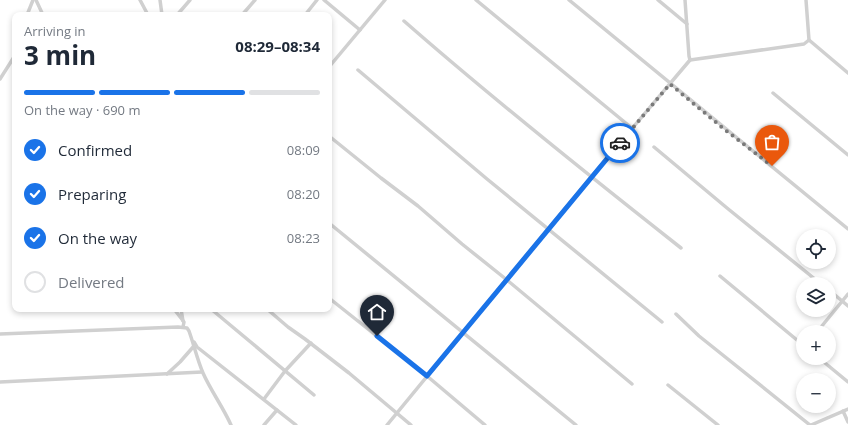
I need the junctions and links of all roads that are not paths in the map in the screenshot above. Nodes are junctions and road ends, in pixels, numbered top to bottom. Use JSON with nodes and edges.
{"nodes":[{"id":1,"x":33,"y":0,"type":"edge"},
{"id":2,"x":36,"y":0,"type":"edge"},
{"id":3,"x":140,"y":0,"type":"edge"},
{"id":4,"x":160,"y":0,"type":"edge"},
{"id":5,"x":190,"y":0,"type":"edge"},
{"id":6,"x":255,"y":0,"type":"edge"},
{"id":7,"x":317,"y":0,"type":"edge"},
{"id":8,"x":324,"y":0,"type":"edge"},
{"id":9,"x":384,"y":0,"type":"edge"},
{"id":10,"x":476,"y":0,"type":"edge"},
{"id":11,"x":569,"y":0,"type":"edge"},
{"id":12,"x":658,"y":0,"type":"edge"},
{"id":13,"x":685,"y":0,"type":"edge"},
{"id":14,"x":806,"y":0,"type":"edge"},
{"id":15,"x":28,"y":12,"type":"edge"},
{"id":16,"x":42,"y":12,"type":"edge"},
{"id":17,"x":146,"y":12,"type":"edge"},
{"id":18,"x":162,"y":12,"type":"edge"},
{"id":19,"x":180,"y":12,"type":"edge"},
{"id":20,"x":245,"y":12,"type":"edge"},
{"id":21,"x":307,"y":12,"type":"edge"},
{"id":22,"x":404,"y":21,"type":"dead end"},
{"id":23,"x":687,"y":24,"type":"junction"},
{"id":24,"x":360,"y":30,"type":"junction"},
{"id":25,"x":809,"y":40,"type":"junction"},
{"id":26,"x":12,"y":60,"type":"edge"},
{"id":27,"x":690,"y":60,"type":"junction"},
{"id":28,"x":332,"y":63,"type":"edge"},
{"id":29,"x":358,"y":70,"type":"dead end"},
{"id":30,"x":848,"y":73,"type":"edge"},
{"id":31,"x":0,"y":80,"type":"edge"},
{"id":32,"x":670,"y":84,"type":"junction"},
{"id":33,"x":773,"y":93,"type":"dead end"},
{"id":34,"x":633,"y":129,"type":"junction"},
{"id":35,"x":332,"y":138,"type":"edge"},
{"id":36,"x":654,"y":147,"type":"dead end"},
{"id":37,"x":848,"y":155,"type":"edge"},
{"id":38,"x":591,"y":177,"type":"junction"},
{"id":39,"x":332,"y":225,"type":"edge"},
{"id":40,"x":549,"y":229,"type":"junction"},
{"id":41,"x":848,"y":229,"type":"edge"},
{"id":42,"x":681,"y":248,"type":"dead end"},
{"id":43,"x":720,"y":276,"type":"dead end"},
{"id":44,"x":812,"y":277,"type":"edge"},
{"id":45,"x":507,"y":280,"type":"junction"},
{"id":46,"x":848,"y":294,"type":"edge"},
{"id":47,"x":836,"y":296,"type":"edge"},
{"id":48,"x":332,"y":300,"type":"edge"},
{"id":49,"x":842,"y":301,"type":"junction"},
{"id":50,"x":848,"y":306,"type":"edge"},
{"id":51,"x":176,"y":312,"type":"edge"},
{"id":52,"x":182,"y":312,"type":"edge"},
{"id":53,"x":215,"y":312,"type":"edge"},
{"id":54,"x":270,"y":312,"type":"edge"},
{"id":55,"x":676,"y":314,"type":"dead end"},
{"id":56,"x":662,"y":322,"type":"dead end"},
{"id":57,"x":184,"y":324,"type":"junction"},
{"id":58,"x":823,"y":325,"type":"edge"},
{"id":59,"x":464,"y":332,"type":"junction"},
{"id":60,"x":0,"y":334,"type":"edge"},
{"id":61,"x":796,"y":339,"type":"edge"},
{"id":62,"x":193,"y":341,"type":"junction"},
{"id":63,"x":311,"y":343,"type":"junction"},
{"id":64,"x":194,"y":346,"type":"junction"},
{"id":65,"x":827,"y":365,"type":"edge"},
{"id":66,"x":202,"y":372,"type":"junction"},
{"id":67,"x":285,"y":372,"type":"junction"},
{"id":68,"x":167,"y":374,"type":"junction"},
{"id":69,"x":427,"y":376,"type":"junction"},
{"id":70,"x":0,"y":382,"type":"edge"},
{"id":71,"x":848,"y":382,"type":"edge"},
{"id":72,"x":632,"y":384,"type":"dead end"},
{"id":73,"x":668,"y":385,"type":"dead end"},
{"id":74,"x":314,"y":395,"type":"dead end"},
{"id":75,"x":264,"y":399,"type":"junction"},
{"id":76,"x":848,"y":409,"type":"edge"},
{"id":77,"x":278,"y":410,"type":"junction"},
{"id":78,"x":843,"y":411,"type":"junction"},
{"id":79,"x":397,"y":413,"type":"junction"},
{"id":80,"x":848,"y":422,"type":"edge"},
{"id":81,"x":231,"y":425,"type":"edge"},
{"id":82,"x":264,"y":425,"type":"edge"},
{"id":83,"x":296,"y":425,"type":"edge"},
{"id":84,"x":387,"y":425,"type":"edge"},
{"id":85,"x":411,"y":425,"type":"edge"},
{"id":86,"x":485,"y":425,"type":"edge"},
{"id":87,"x":576,"y":425,"type":"edge"},
{"id":88,"x":718,"y":425,"type":"edge"},
{"id":89,"x":810,"y":425,"type":"edge"}],
"edges":[{"from":1,"to":15,"type":"street"},
{"from":2,"to":16,"type":"street"},
{"from":3,"to":17,"type":"street"},
{"from":4,"to":18,"type":"street"},
{"from":5,"to":19,"type":"street"},
{"from":6,"to":20,"type":"street"},
{"from":7,"to":21,"type":"street"},
{"from":8,"to":24,"type":"street"},
{"from":9,"to":24,"type":"street"},
{"from":10,"to":34,"type":"street"},
{"from":11,"to":32,"type":"street"},
{"from":12,"to":23,"type":"street"},
{"from":13,"to":23,"type":"street"},
{"from":14,"to":25,"type":"street"},
{"from":22,"to":38,"type":"street"},
{"from":23,"to":27,"type":"street"},
{"from":24,"to":28,"type":"street"},
{"from":25,"to":27,"type":"street"},
{"from":25,"to":30,"type":"street"},
{"from":26,"to":31,"type":"street"},
{"from":27,"to":32,"type":"street"},
{"from":29,"to":40,"type":"street"},
{"from":32,"to":34,"type":"street"},
{"from":32,"to":41,"type":"street"},
{"from":33,"to":37,"type":"street"},
{"from":34,"to":38,"type":"street"},
{"from":35,"to":45,"type":"street"},
{"from":36,"to":44,"type":"street"},
{"from":38,"to":40,"type":"street"},
{"from":38,"to":42,"type":"street"},
{"from":39,"to":59,"type":"street"},
{"from":40,"to":45,"type":"street"},
{"from":40,"to":56,"type":"street"},
{"from":43,"to":61,"type":"street"},
{"from":45,"to":59,"type":"street"},
{"from":45,"to":72,"type":"street"},
{"from":46,"to":49,"type":"street"},
{"from":47,"to":49,"type":"street"},
{"from":48,"to":69,"type":"street"},
{"from":49,"to":50,"type":"street"},
{"from":49,"to":58,"type":"street"},
{"from":51,"to":57,"type":"street"},
{"from":52,"to":57,"type":"street"},
{"from":53,"to":67,"type":"street"},
{"from":54,"to":63,"type":"street"},
{"from":55,"to":89,"type":"street"},
{"from":57,"to":60,"type":"street"},
{"from":57,"to":62,"type":"street"},
{"from":59,"to":69,"type":"street"},
{"from":59,"to":87,"type":"street"},
{"from":62,"to":64,"type":"street"},
{"from":62,"to":75,"type":"street"},
{"from":63,"to":67,"type":"street"},
{"from":63,"to":79,"type":"street"},
{"from":64,"to":66,"type":"street"},
{"from":64,"to":68,"type":"street"},
{"from":65,"to":71,"type":"street"},
{"from":66,"to":68,"type":"street"},
{"from":66,"to":81,"type":"street"},
{"from":67,"to":74,"type":"street"},
{"from":67,"to":75,"type":"street"},
{"from":68,"to":70,"type":"street"},
{"from":69,"to":79,"type":"street"},
{"from":69,"to":86,"type":"street"},
{"from":73,"to":88,"type":"street"},
{"from":75,"to":77,"type":"street"},
{"from":76,"to":78,"type":"street"},
{"from":77,"to":82,"type":"street"},
{"from":77,"to":83,"type":"street"},
{"from":78,"to":80,"type":"street"},
{"from":78,"to":89,"type":"street"},
{"from":79,"to":84,"type":"street"},
{"from":79,"to":85,"type":"street"}]}
